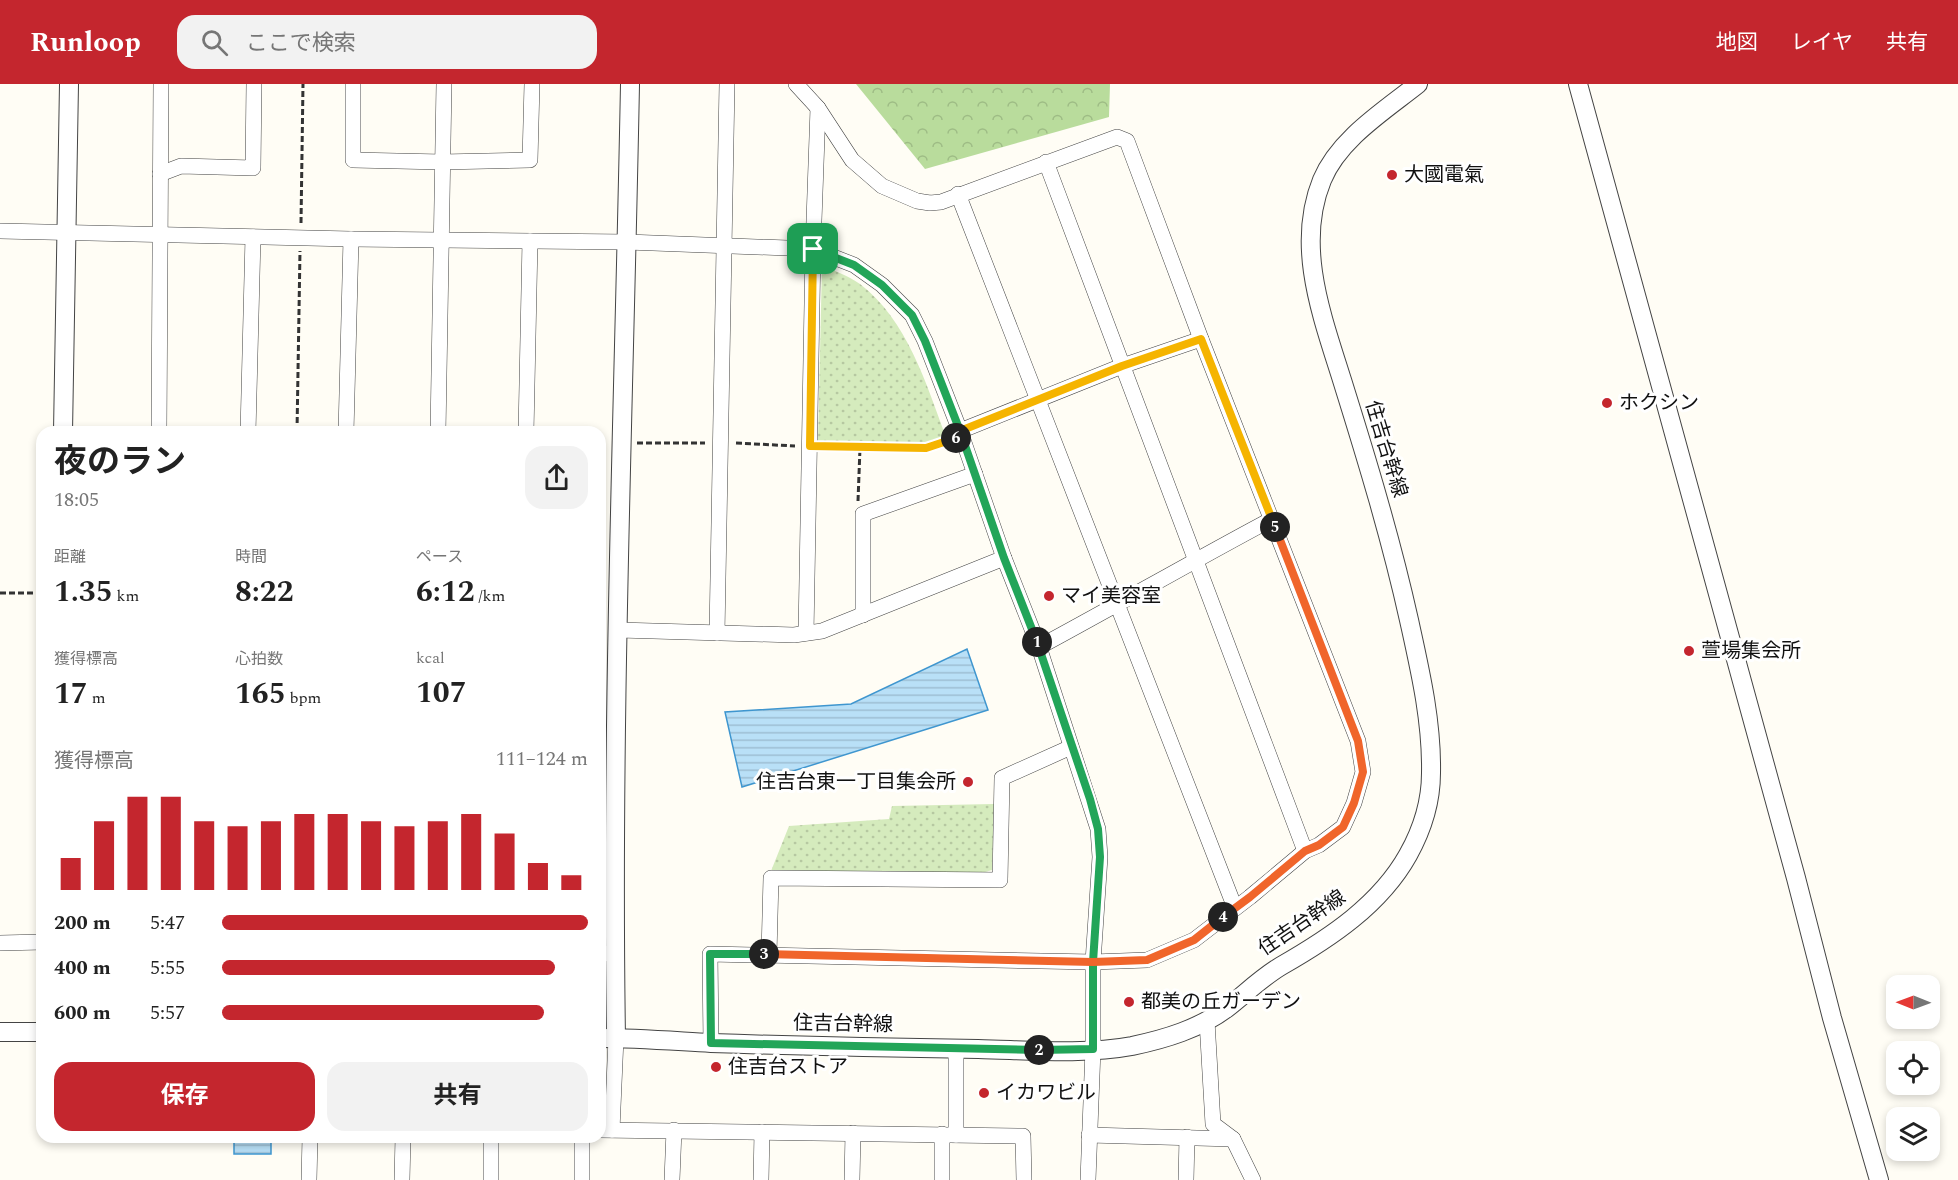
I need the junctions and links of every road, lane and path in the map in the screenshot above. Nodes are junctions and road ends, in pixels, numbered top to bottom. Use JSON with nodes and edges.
{"nodes":[{"id":1,"x":69,"y":84,"type":"edge"},
{"id":2,"x":161,"y":84,"type":"edge"},
{"id":3,"x":255,"y":84,"type":"edge"},
{"id":4,"x":303,"y":84,"type":"edge"},
{"id":5,"x":353,"y":84,"type":"edge"},
{"id":6,"x":444,"y":84,"type":"edge"},
{"id":7,"x":532,"y":84,"type":"edge"},
{"id":8,"x":630,"y":84,"type":"edge"},
{"id":9,"x":727,"y":84,"type":"edge"},
{"id":10,"x":796,"y":84,"type":"edge"},
{"id":11,"x":1418,"y":84,"type":"edge"},
{"id":12,"x":1578,"y":84,"type":"edge"},
{"id":13,"x":818,"y":108,"type":"junction"},
{"id":14,"x":442,"y":162,"type":"junction"},
{"id":15,"x":1046,"y":162,"type":"junction"},
{"id":16,"x":160,"y":174,"type":"junction"},
{"id":17,"x":958,"y":194,"type":"junction"},
{"id":18,"x":0,"y":231,"type":"edge"},
{"id":19,"x":66,"y":232,"type":"junction"},
{"id":20,"x":161,"y":235,"type":"junction"},
{"id":21,"x":253,"y":237,"type":"junction"},
{"id":22,"x":300,"y":238,"type":"junction"},
{"id":23,"x":351,"y":239,"type":"junction"},
{"id":24,"x":442,"y":240,"type":"junction"},
{"id":25,"x":530,"y":241,"type":"junction"},
{"id":26,"x":627,"y":242,"type":"junction"},
{"id":27,"x":724,"y":245,"type":"junction"},
{"id":28,"x":813,"y":249,"type":"junction"},
{"id":29,"x":1201,"y":339,"type":"junction"},
{"id":30,"x":1122,"y":366,"type":"junction"},
{"id":31,"x":1038,"y":399,"type":"junction"},
{"id":32,"x":63,"y":426,"type":"edge"},
{"id":33,"x":159,"y":426,"type":"edge"},
{"id":34,"x":248,"y":426,"type":"edge"},
{"id":35,"x":297,"y":426,"type":"edge"},
{"id":36,"x":346,"y":426,"type":"edge"},
{"id":37,"x":438,"y":426,"type":"edge"},
{"id":38,"x":526,"y":426,"type":"edge"},
{"id":39,"x":960,"y":433,"type":"junction"},
{"id":40,"x":810,"y":446,"type":"junction"},
{"id":41,"x":860,"y":447,"type":"junction"},
{"id":42,"x":975,"y":474,"type":"junction"},
{"id":43,"x":863,"y":514,"type":"junction"},
{"id":44,"x":1272,"y":519,"type":"junction"},
{"id":45,"x":1004,"y":558,"type":"junction"},
{"id":46,"x":1196,"y":559,"type":"junction"},
{"id":47,"x":0,"y":592,"type":"edge"},
{"id":48,"x":36,"y":593,"type":"edge"},
{"id":49,"x":1118,"y":605,"type":"junction"},
{"id":50,"x":863,"y":615,"type":"junction"},
{"id":51,"x":619,"y":630,"type":"junction"},
{"id":52,"x":717,"y":633,"type":"junction"},
{"id":53,"x":806,"y":633,"type":"junction"},
{"id":54,"x":1039,"y":647,"type":"junction"},
{"id":55,"x":1071,"y":747,"type":"junction"},
{"id":56,"x":1305,"y":851,"type":"junction"},
{"id":57,"x":1234,"y":908,"type":"junction"},
{"id":58,"x":36,"y":942,"type":"edge"},
{"id":59,"x":0,"y":943,"type":"edge"},
{"id":60,"x":607,"y":954,"type":"edge"},
{"id":61,"x":769,"y":954,"type":"junction"},
{"id":62,"x":1093,"y":962,"type":"junction"},
{"id":63,"x":1207,"y":1021,"type":"junction"},
{"id":64,"x":0,"y":1032,"type":"edge"},
{"id":65,"x":36,"y":1032,"type":"edge"},
{"id":66,"x":608,"y":1038,"type":"edge"},
{"id":67,"x":711,"y":1043,"type":"junction"},
{"id":68,"x":956,"y":1049,"type":"junction"},
{"id":69,"x":1093,"y":1049,"type":"junction"},
{"id":70,"x":606,"y":1130,"type":"edge"},
{"id":71,"x":674,"y":1130,"type":"junction"},
{"id":72,"x":762,"y":1132,"type":"junction"},
{"id":73,"x":853,"y":1133,"type":"junction"},
{"id":74,"x":949,"y":1135,"type":"junction"},
{"id":75,"x":1089,"y":1135,"type":"junction"},
{"id":76,"x":1187,"y":1137,"type":"junction"},
{"id":77,"x":1233,"y":1138,"type":"junction"},
{"id":78,"x":310,"y":1143,"type":"edge"},
{"id":79,"x":403,"y":1143,"type":"edge"},
{"id":80,"x":491,"y":1143,"type":"edge"},
{"id":81,"x":582,"y":1143,"type":"edge"},
{"id":82,"x":309,"y":1180,"type":"edge"},
{"id":83,"x":402,"y":1180,"type":"edge"},
{"id":84,"x":491,"y":1180,"type":"edge"},
{"id":85,"x":582,"y":1180,"type":"edge"},
{"id":86,"x":672,"y":1180,"type":"edge"},
{"id":87,"x":761,"y":1180,"type":"edge"},
{"id":88,"x":852,"y":1180,"type":"edge"},
{"id":89,"x":942,"y":1180,"type":"edge"},
{"id":90,"x":1024,"y":1180,"type":"edge"},
{"id":91,"x":1088,"y":1180,"type":"edge"},
{"id":92,"x":1186,"y":1180,"type":"edge"},
{"id":93,"x":1253,"y":1180,"type":"edge"},
{"id":94,"x":1879,"y":1180,"type":"edge"}],
"edges":[{"from":1,"to":19,"type":"street"},
{"from":2,"to":16,"type":"street"},
{"from":3,"to":16,"type":"street"},
{"from":4,"to":22,"type":"path"},
{"from":5,"to":14,"type":"street"},
{"from":6,"to":14,"type":"street"},
{"from":7,"to":14,"type":"street"},
{"from":8,"to":26,"type":"street"},
{"from":9,"to":27,"type":"street"},
{"from":10,"to":13,"type":"street"},
{"from":11,"to":63,"type":"street","name":"住吉台幹線"},
{"from":12,"to":94,"type":"street"},
{"from":13,"to":17,"type":"street"},
{"from":13,"to":28,"type":"street"},
{"from":14,"to":24,"type":"street"},
{"from":15,"to":17,"type":"street"},
{"from":15,"to":29,"type":"street"},
{"from":15,"to":30,"type":"street"},
{"from":16,"to":20,"type":"street"},
{"from":17,"to":31,"type":"street"},
{"from":18,"to":19,"type":"street"},
{"from":19,"to":20,"type":"street"},
{"from":19,"to":32,"type":"street"},
{"from":20,"to":21,"type":"street"},
{"from":20,"to":33,"type":"street"},
{"from":21,"to":22,"type":"street"},
{"from":21,"to":34,"type":"street"},
{"from":22,"to":23,"type":"street"},
{"from":22,"to":35,"type":"path"},
{"from":23,"to":24,"type":"street"},
{"from":23,"to":36,"type":"street"},
{"from":24,"to":25,"type":"street"},
{"from":24,"to":37,"type":"street"},
{"from":25,"to":26,"type":"street"},
{"from":25,"to":38,"type":"street"},
{"from":26,"to":27,"type":"street"},
{"from":26,"to":51,"type":"street"},
{"from":27,"to":28,"type":"street"},
{"from":27,"to":52,"type":"street"},
{"from":28,"to":39,"type":"street"},
{"from":28,"to":40,"type":"street"},
{"from":29,"to":30,"type":"street"},
{"from":29,"to":44,"type":"street"},
{"from":30,"to":31,"type":"street"},
{"from":30,"to":46,"type":"street"},
{"from":31,"to":39,"type":"street"},
{"from":31,"to":49,"type":"street"},
{"from":39,"to":41,"type":"path"},
{"from":39,"to":42,"type":"street"},
{"from":40,"to":41,"type":"path"},
{"from":40,"to":53,"type":"street"},
{"from":41,"to":43,"type":"path"},
{"from":42,"to":43,"type":"street"},
{"from":42,"to":45,"type":"street"},
{"from":43,"to":50,"type":"street"},
{"from":44,"to":46,"type":"street"},
{"from":44,"to":56,"type":"street"},
{"from":45,"to":50,"type":"street"},
{"from":45,"to":54,"type":"street"},
{"from":46,"to":49,"type":"street"},
{"from":46,"to":56,"type":"street"},
{"from":47,"to":48,"type":"path"},
{"from":49,"to":54,"type":"street"},
{"from":49,"to":57,"type":"street"},
{"from":50,"to":53,"type":"street"},
{"from":51,"to":52,"type":"street"},
{"from":51,"to":60,"type":"street"},
{"from":52,"to":53,"type":"street"},
{"from":54,"to":55,"type":"street"},
{"from":55,"to":61,"type":"street"},
{"from":55,"to":62,"type":"street"},
{"from":56,"to":57,"type":"street"},
{"from":57,"to":62,"type":"street"},
{"from":58,"to":59,"type":"street"},
{"from":60,"to":66,"type":"street"},
{"from":61,"to":62,"type":"street"},
{"from":61,"to":67,"type":"street"},
{"from":62,"to":69,"type":"street"},
{"from":63,"to":69,"type":"street","name":"住吉台幹線"},
{"from":63,"to":77,"type":"street"},
{"from":64,"to":65,"type":"street"},
{"from":66,"to":67,"type":"street","name":"住吉台幹線"},
{"from":66,"to":70,"type":"street"},
{"from":67,"to":68,"type":"street","name":"住吉台幹線"},
{"from":68,"to":69,"type":"street","name":"住吉台幹線"},
{"from":68,"to":74,"type":"street"},
{"from":69,"to":75,"type":"street"},
{"from":70,"to":71,"type":"street"},
{"from":71,"to":72,"type":"street"},
{"from":71,"to":86,"type":"street"},
{"from":72,"to":73,"type":"street"},
{"from":72,"to":87,"type":"street"},
{"from":73,"to":74,"type":"street"},
{"from":73,"to":88,"type":"street"},
{"from":74,"to":89,"type":"street"},
{"from":74,"to":90,"type":"street"},
{"from":75,"to":76,"type":"street"},
{"from":75,"to":91,"type":"street"},
{"from":76,"to":77,"type":"street"},
{"from":76,"to":92,"type":"street"},
{"from":77,"to":93,"type":"street"},
{"from":78,"to":82,"type":"street"},
{"from":79,"to":83,"type":"street"},
{"from":80,"to":84,"type":"street"},
{"from":81,"to":85,"type":"street"}]}
